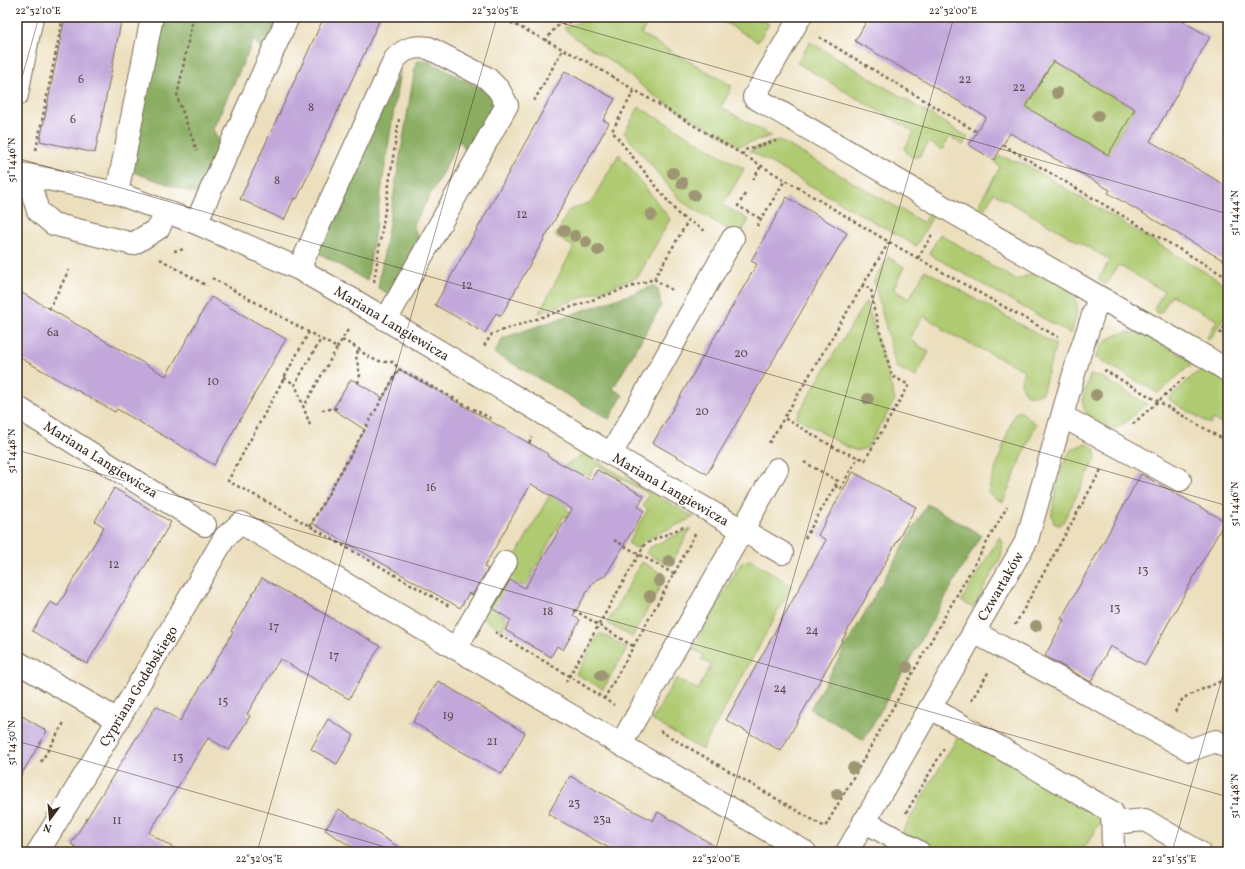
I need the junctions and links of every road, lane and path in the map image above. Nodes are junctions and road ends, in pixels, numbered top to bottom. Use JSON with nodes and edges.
{"nodes":[{"id":1,"x":32,"y":17,"type":"edge"},
{"id":2,"x":63,"y":17,"type":"edge"},
{"id":3,"x":152,"y":17,"type":"edge"},
{"id":4,"x":193,"y":17,"type":"edge"},
{"id":5,"x":288,"y":17,"type":"edge"},
{"id":6,"x":500,"y":17,"type":"edge"},
{"id":7,"x":581,"y":17,"type":"edge"},
{"id":8,"x":798,"y":20,"type":"edge"},
{"id":9,"x":545,"y":41,"type":"junction"},
{"id":10,"x":563,"y":49,"type":"junction"},
{"id":11,"x":634,"y":91,"type":"junction"},
{"id":12,"x":17,"y":95,"type":"edge"},
{"id":13,"x":532,"y":104,"type":"dead end"},
{"id":14,"x":399,"y":117,"type":"dead end"},
{"id":15,"x":790,"y":118,"type":"junction"},
{"id":16,"x":977,"y":132,"type":"dead end"},
{"id":17,"x":1003,"y":145,"type":"dead end"},
{"id":18,"x":742,"y":155,"type":"junction"},
{"id":19,"x":761,"y":166,"type":"junction"},
{"id":20,"x":26,"y":168,"type":"edge"},
{"id":21,"x":753,"y":180,"type":"dead end"},
{"id":22,"x":785,"y":180,"type":"junction"},
{"id":23,"x":211,"y":187,"type":"junction"},
{"id":24,"x":117,"y":193,"type":"junction"},
{"id":25,"x":745,"y":194,"type":"dead end"},
{"id":26,"x":166,"y":211,"type":"junction"},
{"id":27,"x":761,"y":219,"type":"junction"},
{"id":28,"x":688,"y":221,"type":"junction"},
{"id":29,"x":196,"y":223,"type":"junction"},
{"id":30,"x":731,"y":241,"type":"junction"},
{"id":31,"x":154,"y":255,"type":"dead end"},
{"id":32,"x":299,"y":269,"type":"junction"},
{"id":33,"x":69,"y":270,"type":"dead end"},
{"id":34,"x":212,"y":278,"type":"dead end"},
{"id":35,"x":1228,"y":278,"type":"edge"},
{"id":36,"x":207,"y":286,"type":"dead end"},
{"id":37,"x":863,"y":286,"type":"junction"},
{"id":38,"x":1098,"y":297,"type":"junction"},
{"id":39,"x":49,"y":309,"type":"dead end"},
{"id":40,"x":391,"y":312,"type":"junction"},
{"id":41,"x":1228,"y":321,"type":"edge"},
{"id":42,"x":352,"y":324,"type":"dead end"},
{"id":43,"x":309,"y":332,"type":"junction"},
{"id":44,"x":321,"y":339,"type":"junction"},
{"id":45,"x":342,"y":340,"type":"junction"},
{"id":46,"x":337,"y":348,"type":"junction"},
{"id":47,"x":359,"y":349,"type":"junction"},
{"id":48,"x":1206,"y":357,"type":"junction"},
{"id":49,"x":399,"y":369,"type":"junction"},
{"id":50,"x":470,"y":370,"type":"junction"},
{"id":51,"x":1228,"y":371,"type":"edge"},
{"id":52,"x":284,"y":378,"type":"junction"},
{"id":53,"x":358,"y":383,"type":"dead end"},
{"id":54,"x":295,"y":384,"type":"junction"},
{"id":55,"x":304,"y":406,"type":"junction"},
{"id":56,"x":17,"y":407,"type":"edge"},
{"id":57,"x":339,"y":408,"type":"dead end"},
{"id":58,"x":322,"y":410,"type":"dead end"},
{"id":59,"x":1062,"y":416,"type":"junction"},
{"id":60,"x":784,"y":418,"type":"junction"},
{"id":61,"x":491,"y":421,"type":"dead end"},
{"id":62,"x":310,"y":425,"type":"dead end"},
{"id":63,"x":1115,"y":445,"type":"junction"},
{"id":64,"x":776,"y":446,"type":"dead end"},
{"id":65,"x":611,"y":454,"type":"junction"},
{"id":66,"x":858,"y":457,"type":"junction"},
{"id":67,"x":803,"y":462,"type":"dead end"},
{"id":68,"x":777,"y":469,"type":"dead end"},
{"id":69,"x":1099,"y":475,"type":"dead end"},
{"id":70,"x":1180,"y":480,"type":"dead end"},
{"id":71,"x":228,"y":481,"type":"dead end"},
{"id":72,"x":835,"y":486,"type":"junction"},
{"id":73,"x":205,"y":525,"type":"dead end"},
{"id":74,"x":688,"y":525,"type":"dead end"},
{"id":75,"x":310,"y":526,"type":"dead end"},
{"id":76,"x":743,"y":531,"type":"junction"},
{"id":77,"x":696,"y":532,"type":"dead end"},
{"id":78,"x":614,"y":540,"type":"dead end"},
{"id":79,"x":789,"y":546,"type":"joint"},
{"id":80,"x":639,"y":555,"type":"junction"},
{"id":81,"x":506,"y":562,"type":"dead end"},
{"id":82,"x":674,"y":574,"type":"junction"},
{"id":83,"x":574,"y":610,"type":"dead end"},
{"id":84,"x":599,"y":624,"type":"junction"},
{"id":85,"x":974,"y":632,"type":"junction"},
{"id":86,"x":633,"y":646,"type":"junction"},
{"id":87,"x":456,"y":648,"type":"junction"},
{"id":88,"x":1002,"y":648,"type":"junction"},
{"id":89,"x":17,"y":662,"type":"edge"},
{"id":90,"x":1228,"y":678,"type":"edge"},
{"id":91,"x":604,"y":699,"type":"dead end"},
{"id":92,"x":552,"y":705,"type":"junction"},
{"id":93,"x":931,"y":708,"type":"junction"},
{"id":94,"x":69,"y":716,"type":"dead end"},
{"id":95,"x":118,"y":720,"type":"junction"},
{"id":96,"x":1163,"y":735,"type":"junction"},
{"id":97,"x":621,"y":744,"type":"junction"},
{"id":98,"x":1228,"y":748,"type":"edge"},
{"id":99,"x":41,"y":762,"type":"dead end"},
{"id":100,"x":864,"y":821,"type":"junction"},
{"id":101,"x":1112,"y":823,"type":"junction"},
{"id":102,"x":42,"y":851,"type":"edge"},
{"id":103,"x":805,"y":852,"type":"edge"},
{"id":104,"x":847,"y":852,"type":"edge"},
{"id":105,"x":919,"y":852,"type":"edge"},
{"id":106,"x":1111,"y":852,"type":"edge"},
{"id":107,"x":1199,"y":852,"type":"edge"}],
"edges":[{"from":1,"to":12,"type":"street"},
{"from":2,"to":20,"type":"path"},
{"from":3,"to":24,"type":"street"},
{"from":4,"to":23,"type":"path"},
{"from":5,"to":23,"type":"street"},
{"from":6,"to":9,"type":"path"},
{"from":7,"to":9,"type":"path"},
{"from":8,"to":15,"type":"street"},
{"from":8,"to":16,"type":"path"},
{"from":9,"to":10,"type":"path"},
{"from":10,"to":11,"type":"path"},
{"from":10,"to":13,"type":"path"},
{"from":11,"to":18,"type":"path"},
{"from":11,"to":28,"type":"path"},
{"from":14,"to":40,"type":"path"},
{"from":15,"to":18,"type":"path"},
{"from":15,"to":38,"type":"street"},
{"from":17,"to":35,"type":"path"},
{"from":18,"to":19,"type":"path"},
{"from":19,"to":21,"type":"path"},
{"from":19,"to":22,"type":"path"},
{"from":20,"to":24,"type":"street","name":"Mariana Langiewicza"},
{"from":20,"to":26,"type":"street"},
{"from":22,"to":27,"type":"path"},
{"from":22,"to":37,"type":"path"},
{"from":23,"to":29,"type":"street"},
{"from":24,"to":26,"type":"street","name":"Mariana Langiewicza"},
{"from":25,"to":27,"type":"path"},
{"from":26,"to":29,"type":"street","name":"Mariana Langiewicza"},
{"from":27,"to":30,"type":"path"},
{"from":28,"to":30,"type":"path"},
{"from":28,"to":50,"type":"path"},
{"from":29,"to":32,"type":"street","name":"Mariana Langiewicza"},
{"from":30,"to":65,"type":"street"},
{"from":31,"to":36,"type":"path"},
{"from":32,"to":40,"type":"street","name":"Mariana Langiewicza"},
{"from":32,"to":40,"type":"street"},
{"from":33,"to":39,"type":"path"},
{"from":34,"to":43,"type":"path"},
{"from":37,"to":60,"type":"path"},
{"from":37,"to":66,"type":"path"},
{"from":38,"to":48,"type":"street"},
{"from":38,"to":59,"type":"street","name":"Czwartaków"},
{"from":40,"to":50,"type":"street","name":"Mariana Langiewicza"},
{"from":41,"to":48,"type":"path"},
{"from":42,"to":45,"type":"path"},
{"from":43,"to":44,"type":"path"},
{"from":43,"to":52,"type":"path"},
{"from":44,"to":46,"type":"path"},
{"from":44,"to":54,"type":"path"},
{"from":45,"to":46,"type":"path"},
{"from":45,"to":47,"type":"path"},
{"from":46,"to":55,"type":"path"},
{"from":47,"to":49,"type":"path"},
{"from":47,"to":53,"type":"path"},
{"from":48,"to":51,"type":"street"},
{"from":48,"to":63,"type":"path"},
{"from":49,"to":61,"type":"path"},
{"from":49,"to":75,"type":"path"},
{"from":50,"to":65,"type":"street","name":"Mariana Langiewicza"},
{"from":52,"to":54,"type":"path"},
{"from":52,"to":71,"type":"path"},
{"from":54,"to":55,"type":"path"},
{"from":55,"to":62,"type":"path"},
{"from":56,"to":73,"type":"street","name":"Mariana Langiewicza"},
{"from":57,"to":58,"type":"path"},
{"from":59,"to":63,"type":"street"},
{"from":59,"to":85,"type":"street","name":"Czwartaków"},
{"from":60,"to":64,"type":"path"},
{"from":60,"to":66,"type":"path"},
{"from":63,"to":70,"type":"street"},
{"from":65,"to":76,"type":"street","name":"Mariana Langiewicza"},
{"from":66,"to":72,"type":"path"},
{"from":67,"to":72,"type":"path"},
{"from":68,"to":76,"type":"street"},
{"from":69,"to":88,"type":"path"},
{"from":72,"to":79,"type":"path"},
{"from":74,"to":80,"type":"path"},
{"from":76,"to":79,"type":"street","name":"Mariana Langiewicza"},
{"from":76,"to":97,"type":"street"},
{"from":77,"to":82,"type":"path"},
{"from":78,"to":80,"type":"path"},
{"from":80,"to":82,"type":"path"},
{"from":80,"to":84,"type":"path"},
{"from":81,"to":87,"type":"street"},
{"from":82,"to":86,"type":"path"},
{"from":83,"to":84,"type":"path"},
{"from":84,"to":86,"type":"path"},
{"from":84,"to":92,"type":"path"},
{"from":85,"to":88,"type":"street"},
{"from":85,"to":93,"type":"street","name":"Czwartaków"},
{"from":86,"to":91,"type":"path"},
{"from":87,"to":92,"type":"street"},
{"from":87,"to":95,"type":"street","name":"Cypriana Godebskiego"},
{"from":88,"to":96,"type":"street"},
{"from":89,"to":95,"type":"street"},
{"from":90,"to":96,"type":"path"},
{"from":92,"to":97,"type":"street"},
{"from":93,"to":100,"type":"street","name":"Czwartaków"},
{"from":93,"to":101,"type":"street"},
{"from":94,"to":99,"type":"path"},
{"from":95,"to":102,"type":"street","name":"Cypriana Godebskiego"},
{"from":96,"to":98,"type":"street"},
{"from":97,"to":103,"type":"street"},
{"from":100,"to":104,"type":"street","name":"Czwartaków"},
{"from":100,"to":105,"type":"street"},
{"from":101,"to":106,"type":"street"},
{"from":101,"to":107,"type":"street"}]}
